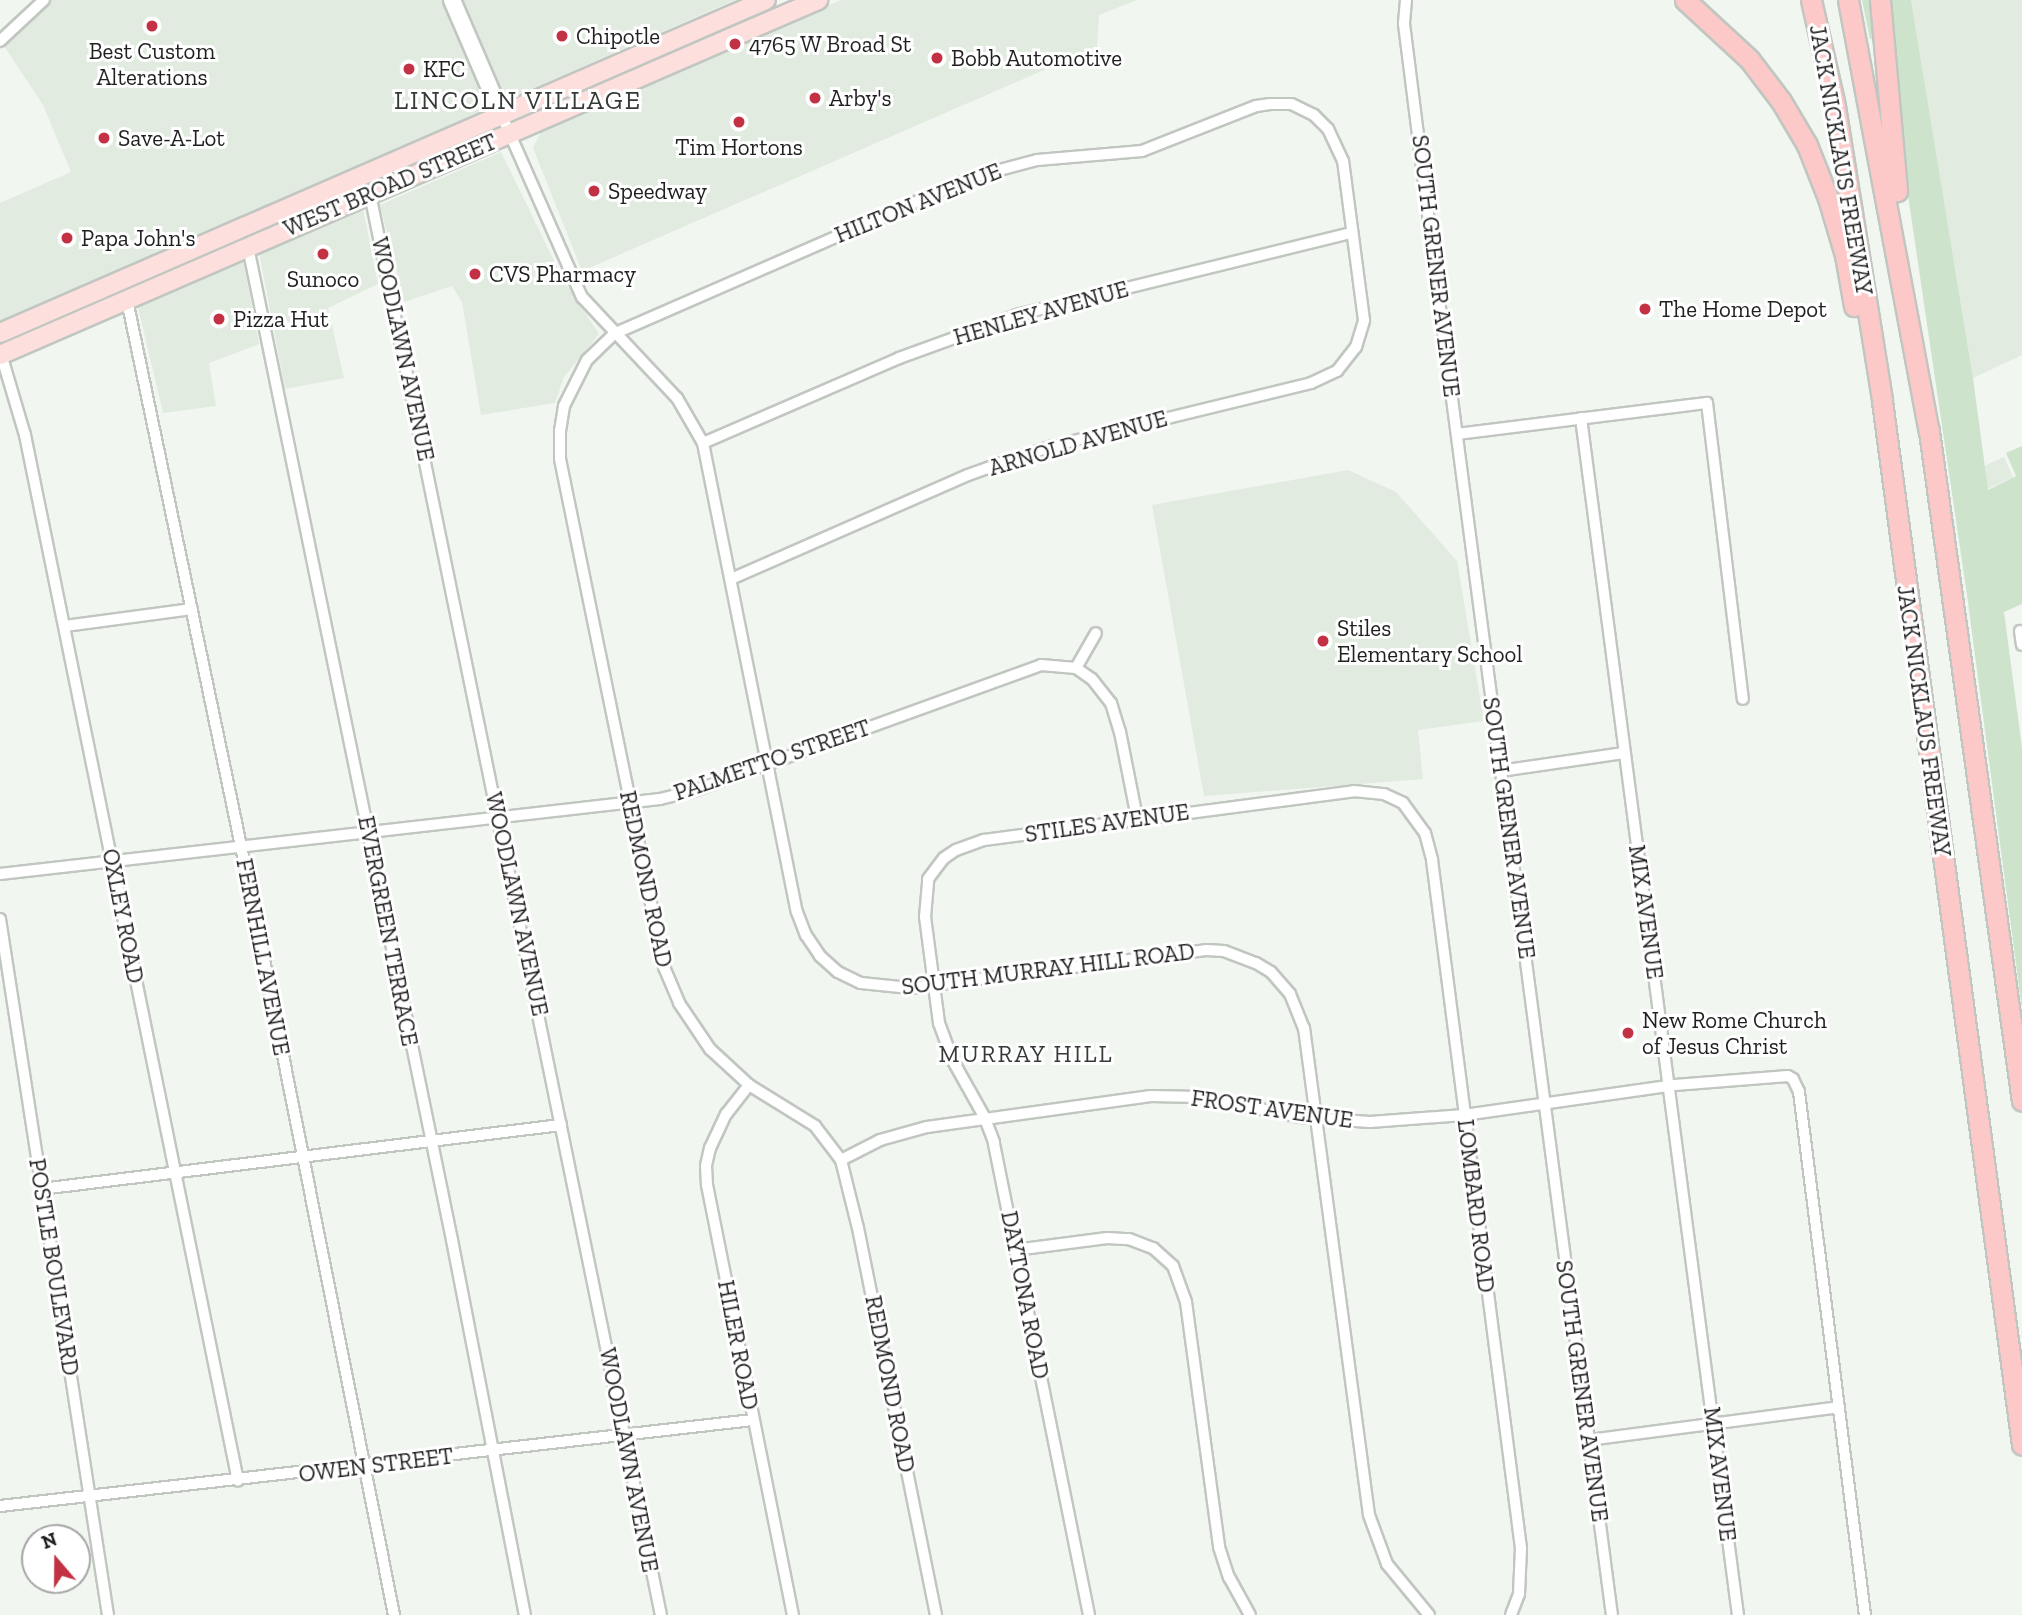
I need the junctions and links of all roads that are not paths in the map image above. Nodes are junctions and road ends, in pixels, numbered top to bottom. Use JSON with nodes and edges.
{"nodes":[{"id":1,"x":44,"y":0,"type":"edge"},
{"id":2,"x":452,"y":0,"type":"edge"},
{"id":3,"x":766,"y":0,"type":"edge"},
{"id":4,"x":794,"y":0,"type":"edge"},
{"id":5,"x":818,"y":0,"type":"edge"},
{"id":6,"x":1406,"y":0,"type":"edge"},
{"id":7,"x":1685,"y":0,"type":"edge"},
{"id":8,"x":1811,"y":0,"type":"edge"},
{"id":9,"x":1848,"y":0,"type":"edge"},
{"id":10,"x":1880,"y":0,"type":"edge"},
{"id":11,"x":765,"y":23,"type":"junction"},
{"id":12,"x":0,"y":41,"type":"edge"},
{"id":13,"x":502,"y":116,"type":"junction"},
{"id":14,"x":509,"y":134,"type":"junction"},
{"id":15,"x":370,"y":194,"type":"junction"},
{"id":16,"x":257,"y":222,"type":"junction"},
{"id":17,"x":1352,"y":233,"type":"junction"},
{"id":18,"x":248,"y":247,"type":"junction"},
{"id":19,"x":127,"y":300,"type":"junction"},
{"id":20,"x":614,"y":334,"type":"junction"},
{"id":21,"x":2,"y":343,"type":"edge"},
{"id":22,"x":1581,"y":418,"type":"junction"},
{"id":23,"x":1929,"y":431,"type":"junction"},
{"id":24,"x":1457,"y":435,"type":"junction"},
{"id":25,"x":703,"y":443,"type":"junction"},
{"id":26,"x":731,"y":579,"type":"junction"},
{"id":27,"x":1907,"y":594,"type":"junction"},
{"id":28,"x":192,"y":609,"type":"junction"},
{"id":29,"x":65,"y":626,"type":"junction"},
{"id":30,"x":2020,"y":631,"type":"dead end"},
{"id":31,"x":1096,"y":633,"type":"dead end"},
{"id":32,"x":2022,"y":645,"type":"edge"},
{"id":33,"x":1076,"y":668,"type":"junction"},
{"id":34,"x":1743,"y":699,"type":"dead end"},
{"id":35,"x":1624,"y":753,"type":"junction"},
{"id":36,"x":767,"y":764,"type":"junction"},
{"id":37,"x":1500,"y":771,"type":"junction"},
{"id":38,"x":629,"y":803,"type":"junction"},
{"id":39,"x":1403,"y":803,"type":"joint"},
{"id":40,"x":499,"y":818,"type":"junction"},
{"id":41,"x":1137,"y":818,"type":"junction"},
{"id":42,"x":369,"y":833,"type":"junction"},
{"id":43,"x":241,"y":848,"type":"junction"},
{"id":44,"x":112,"y":862,"type":"junction"},
{"id":45,"x":0,"y":874,"type":"edge"},
{"id":46,"x":0,"y":919,"type":"edge"},
{"id":47,"x":933,"y":984,"type":"junction"},
{"id":48,"x":749,"y":1085,"type":"junction"},
{"id":49,"x":1670,"y":1086,"type":"junction"},
{"id":50,"x":2022,"y":1101,"type":"edge"},
{"id":51,"x":1545,"y":1103,"type":"junction"},
{"id":52,"x":1464,"y":1115,"type":"junction"},
{"id":53,"x":985,"y":1118,"type":"junction"},
{"id":54,"x":1316,"y":1119,"type":"junction"},
{"id":55,"x":561,"y":1125,"type":"junction"},
{"id":56,"x":430,"y":1139,"type":"junction"},
{"id":57,"x":303,"y":1158,"type":"junction"},
{"id":58,"x":841,"y":1160,"type":"junction"},
{"id":59,"x":174,"y":1173,"type":"junction"},
{"id":60,"x":41,"y":1189,"type":"junction"},
{"id":61,"x":1015,"y":1250,"type":"junction"},
{"id":62,"x":1839,"y":1407,"type":"junction"},
{"id":63,"x":752,"y":1420,"type":"junction"},
{"id":64,"x":1713,"y":1422,"type":"junction"},
{"id":65,"x":624,"y":1435,"type":"junction"},
{"id":66,"x":1589,"y":1440,"type":"junction"},
{"id":67,"x":2022,"y":1445,"type":"edge"},
{"id":68,"x":494,"y":1452,"type":"junction"},
{"id":69,"x":363,"y":1466,"type":"junction"},
{"id":70,"x":238,"y":1481,"type":"junction"},
{"id":71,"x":90,"y":1497,"type":"junction"},
{"id":72,"x":0,"y":1506,"type":"edge"},
{"id":73,"x":108,"y":1615,"type":"edge"},
{"id":74,"x":394,"y":1615,"type":"edge"},
{"id":75,"x":526,"y":1615,"type":"edge"},
{"id":76,"x":660,"y":1615,"type":"edge"},
{"id":77,"x":793,"y":1615,"type":"edge"},
{"id":78,"x":936,"y":1615,"type":"edge"},
{"id":79,"x":1089,"y":1615,"type":"edge"},
{"id":80,"x":1250,"y":1615,"type":"edge"},
{"id":81,"x":1429,"y":1615,"type":"edge"},
{"id":82,"x":1511,"y":1615,"type":"edge"},
{"id":83,"x":1612,"y":1615,"type":"edge"},
{"id":84,"x":1738,"y":1615,"type":"edge"},
{"id":85,"x":1865,"y":1615,"type":"edge"}],
"edges":[{"from":1,"to":12,"type":"street"},
{"from":2,"to":13,"type":"street"},
{"from":3,"to":13,"type":"main road","name":"WEST BROAD STREET"},
{"from":4,"to":11,"type":"main road"},
{"from":5,"to":11,"type":"main road","name":"WEST BROAD STREET"},
{"from":6,"to":24,"type":"street","name":"SOUTH GRENER AVENUE"},
{"from":7,"to":27,"type":"highway"},
{"from":8,"to":27,"type":"highway","name":"JACK NICKLAUS FREEWAY"},
{"from":9,"to":23,"type":"highway","name":"JACK NICKLAUS FREEWAY"},
{"from":10,"to":23,"type":"highway"},
{"from":11,"to":14,"type":"main road","name":"WEST BROAD STREET"},
{"from":13,"to":14,"type":"street","name":"SOUTH MURRAY HILL ROAD"},
{"from":13,"to":16,"type":"main road","name":"WEST BROAD STREET"},
{"from":14,"to":15,"type":"main road","name":"WEST BROAD STREET"},
{"from":14,"to":20,"type":"street","name":"SOUTH MURRAY HILL ROAD"},
{"from":15,"to":18,"type":"main road","name":"WEST BROAD STREET"},
{"from":15,"to":40,"type":"street","name":"WOODLAWN AVENUE"},
{"from":16,"to":19,"type":"main road"},
{"from":16,"to":21,"type":"main road","name":"WEST BROAD STREET"},
{"from":17,"to":20,"type":"street","name":"HILTON AVENUE"},
{"from":17,"to":25,"type":"street","name":"HENLEY AVENUE"},
{"from":17,"to":26,"type":"street","name":"ARNOLD AVENUE"},
{"from":18,"to":19,"type":"main road","name":"WEST BROAD STREET"},
{"from":18,"to":42,"type":"street","name":"EVERGREEN TERRACE"},
{"from":19,"to":21,"type":"main road","name":"WEST BROAD STREET"},
{"from":19,"to":28,"type":"street","name":"FERNHILL AVENUE"},
{"from":20,"to":25,"type":"street","name":"SOUTH MURRAY HILL ROAD"},
{"from":20,"to":38,"type":"street","name":"REDMOND ROAD"},
{"from":21,"to":29,"type":"street","name":"OXLEY ROAD"},
{"from":22,"to":24,"type":"street"},
{"from":22,"to":34,"type":"street"},
{"from":22,"to":35,"type":"street","name":"MIX AVENUE"},
{"from":23,"to":50,"type":"highway","name":"JACK NICKLAUS FREEWAY"},
{"from":24,"to":37,"type":"street","name":"SOUTH GRENER AVENUE"},
{"from":25,"to":26,"type":"street","name":"SOUTH MURRAY HILL ROAD"},
{"from":26,"to":36,"type":"street","name":"SOUTH MURRAY HILL ROAD"},
{"from":27,"to":67,"type":"highway","name":"JACK NICKLAUS FREEWAY"},
{"from":28,"to":29,"type":"street"},
{"from":28,"to":43,"type":"street","name":"FERNHILL AVENUE"},
{"from":29,"to":44,"type":"street","name":"OXLEY ROAD"},
{"from":30,"to":32,"type":"street"},
{"from":31,"to":33,"type":"street"},
{"from":33,"to":36,"type":"street","name":"PALMETTO STREET"},
{"from":33,"to":41,"type":"street"},
{"from":35,"to":37,"type":"street"},
{"from":35,"to":49,"type":"street","name":"MIX AVENUE"},
{"from":36,"to":38,"type":"street","name":"PALMETTO STREET"},
{"from":36,"to":47,"type":"street","name":"SOUTH MURRAY HILL ROAD"},
{"from":37,"to":51,"type":"street","name":"SOUTH GRENER AVENUE"},
{"from":38,"to":40,"type":"street","name":"PALMETTO STREET"},
{"from":38,"to":48,"type":"street","name":"REDMOND ROAD"},
{"from":39,"to":41,"type":"street","name":"STILES AVENUE"},
{"from":39,"to":52,"type":"street","name":"LOMBARD ROAD"},
{"from":40,"to":42,"type":"street","name":"PALMETTO STREET"},
{"from":40,"to":55,"type":"street","name":"WOODLAWN AVENUE"},
{"from":41,"to":47,"type":"street","name":"STILES AVENUE"},
{"from":42,"to":43,"type":"street","name":"PALMETTO STREET"},
{"from":42,"to":56,"type":"street","name":"EVERGREEN TERRACE"},
{"from":43,"to":44,"type":"street","name":"PALMETTO STREET"},
{"from":43,"to":57,"type":"street","name":"FERNHILL AVENUE"},
{"from":44,"to":45,"type":"street","name":"PALMETTO STREET"},
{"from":44,"to":59,"type":"street","name":"OXLEY ROAD"},
{"from":46,"to":60,"type":"street","name":"POSTLE BOULEVARD"},
{"from":47,"to":53,"type":"street","name":"DAYTONA ROAD"},
{"from":47,"to":54,"type":"street","name":"SOUTH MURRAY HILL ROAD"},
{"from":48,"to":58,"type":"street","name":"REDMOND ROAD"},
{"from":48,"to":63,"type":"street","name":"HILER ROAD"},
{"from":49,"to":51,"type":"street","name":"FROST AVENUE"},
{"from":49,"to":62,"type":"street","name":"FROST AVENUE"},
{"from":49,"to":64,"type":"street","name":"MIX AVENUE"},
{"from":51,"to":52,"type":"street","name":"FROST AVENUE"},
{"from":51,"to":66,"type":"street","name":"SOUTH GRENER AVENUE"},
{"from":52,"to":54,"type":"street","name":"FROST AVENUE"},
{"from":52,"to":82,"type":"street","name":"LOMBARD ROAD"},
{"from":53,"to":54,"type":"street","name":"FROST AVENUE"},
{"from":53,"to":58,"type":"street","name":"FROST AVENUE"},
{"from":53,"to":61,"type":"street","name":"DAYTONA ROAD"},
{"from":54,"to":81,"type":"street","name":"SOUTH MURRAY HILL ROAD"},
{"from":55,"to":56,"type":"street"},
{"from":55,"to":65,"type":"street","name":"WOODLAWN AVENUE"},
{"from":56,"to":57,"type":"street"},
{"from":56,"to":68,"type":"street","name":"EVERGREEN TERRACE"},
{"from":57,"to":59,"type":"street"},
{"from":57,"to":69,"type":"street","name":"FERNHILL AVENUE"},
{"from":58,"to":78,"type":"street","name":"REDMOND ROAD"},
{"from":59,"to":60,"type":"street"},
{"from":59,"to":70,"type":"street","name":"OXLEY ROAD"},
{"from":60,"to":71,"type":"street","name":"POSTLE BOULEVARD"},
{"from":61,"to":79,"type":"street","name":"DAYTONA ROAD"},
{"from":61,"to":80,"type":"street"},
{"from":62,"to":64,"type":"street"},
{"from":62,"to":85,"type":"street"},
{"from":63,"to":65,"type":"street","name":"OWEN STREET"},
{"from":63,"to":77,"type":"street","name":"HILER ROAD"},
{"from":64,"to":66,"type":"street"},
{"from":64,"to":84,"type":"street","name":"MIX AVENUE"},
{"from":65,"to":68,"type":"street","name":"OWEN STREET"},
{"from":65,"to":76,"type":"street","name":"WOODLAWN AVENUE"},
{"from":66,"to":83,"type":"street","name":"SOUTH GRENER AVENUE"},
{"from":68,"to":69,"type":"street","name":"OWEN STREET"},
{"from":68,"to":75,"type":"street","name":"EVERGREEN TERRACE"},
{"from":69,"to":70,"type":"street","name":"OWEN STREET"},
{"from":69,"to":74,"type":"street","name":"FERNHILL AVENUE"},
{"from":70,"to":71,"type":"street","name":"OWEN STREET"},
{"from":71,"to":72,"type":"street","name":"OWEN STREET"},
{"from":71,"to":73,"type":"street","name":"POSTLE BOULEVARD"}]}
